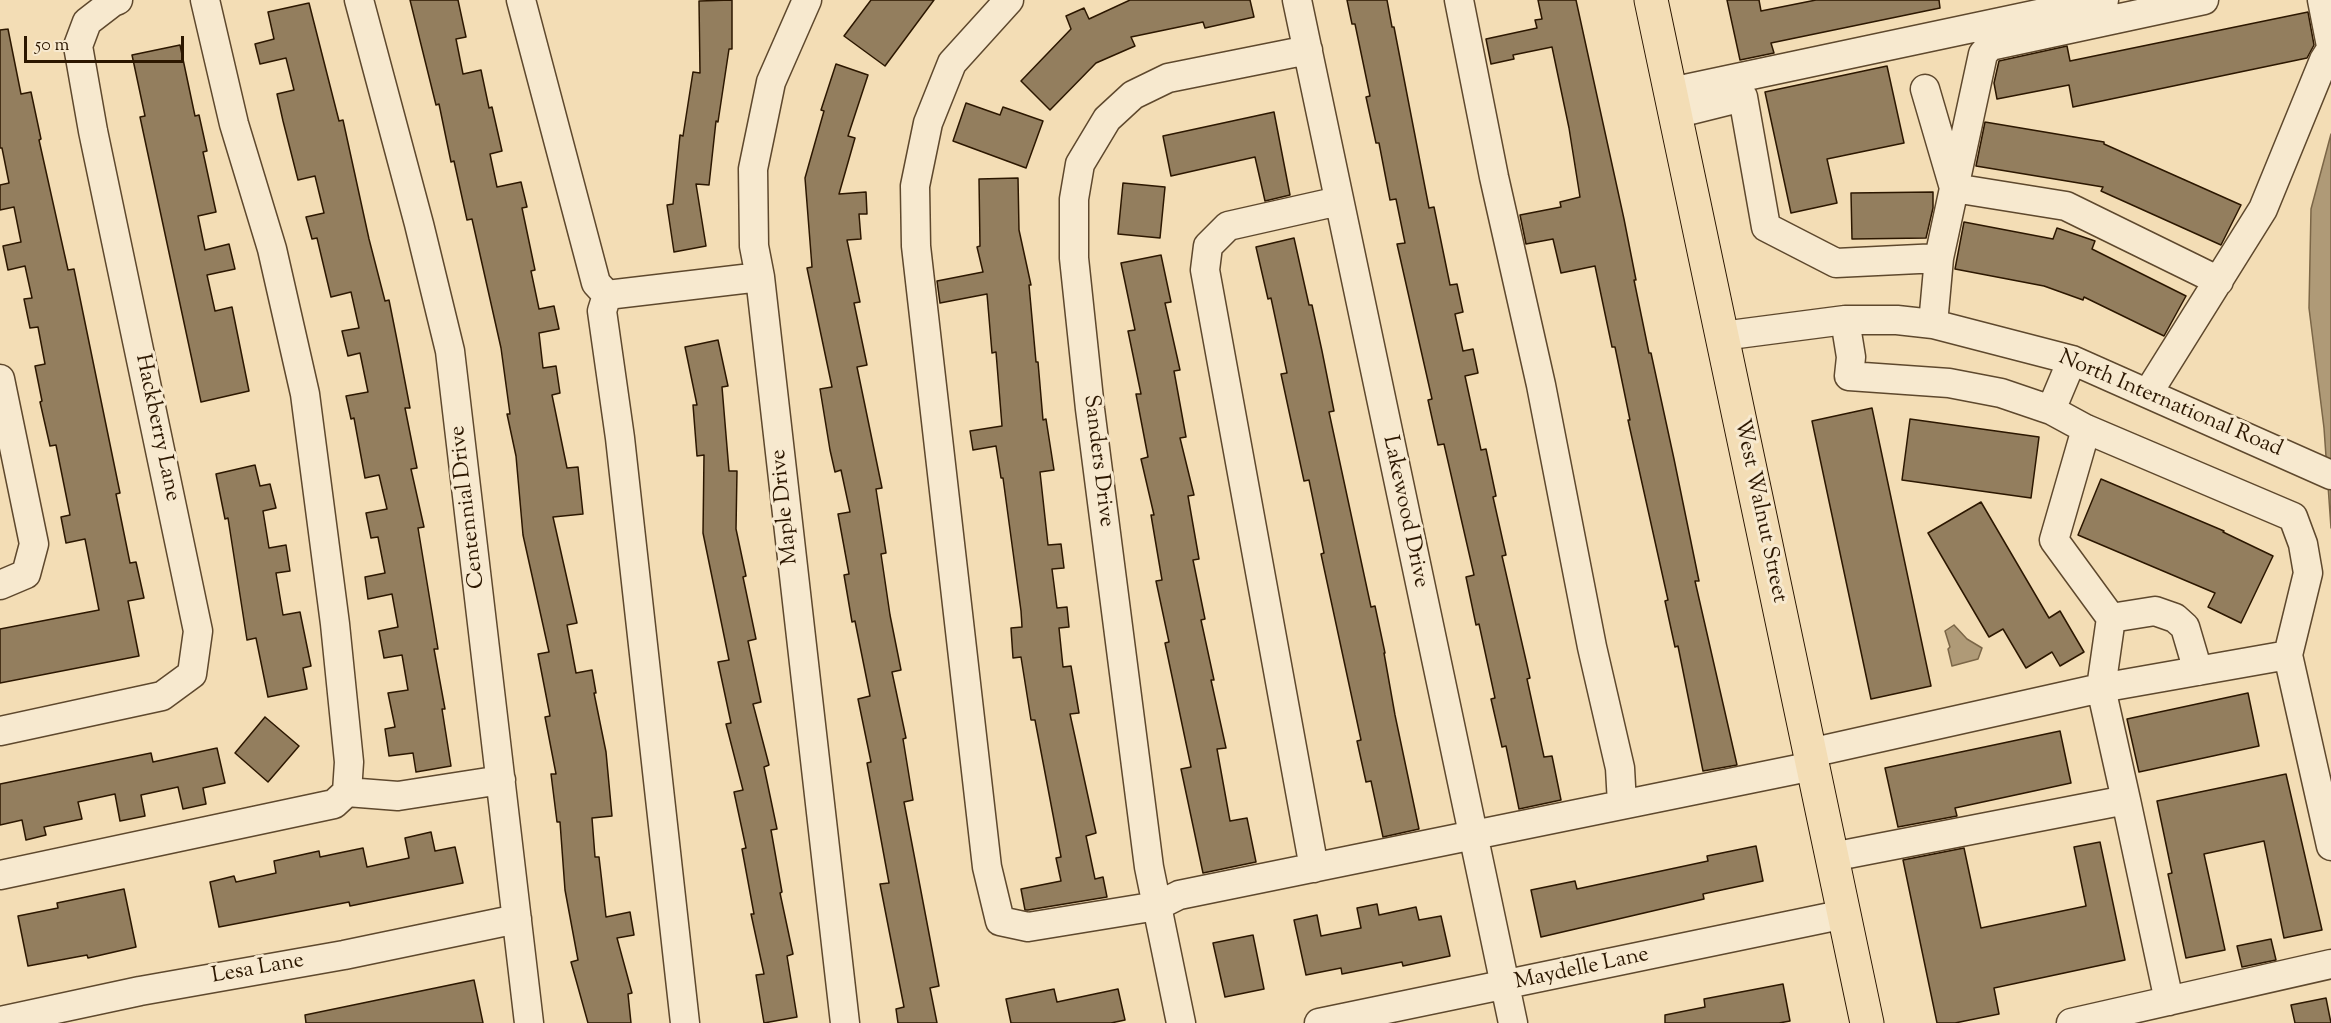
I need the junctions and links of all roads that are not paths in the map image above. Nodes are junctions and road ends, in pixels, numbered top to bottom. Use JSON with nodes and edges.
{"nodes":[{"id":1,"x":118,"y":0,"type":"edge"},
{"id":2,"x":205,"y":0,"type":"edge"},
{"id":3,"x":359,"y":0,"type":"edge"},
{"id":4,"x":521,"y":0,"type":"edge"},
{"id":5,"x":807,"y":0,"type":"edge"},
{"id":6,"x":1009,"y":0,"type":"edge"},
{"id":7,"x":1298,"y":0,"type":"edge"},
{"id":8,"x":1459,"y":0,"type":"edge"},
{"id":9,"x":1651,"y":0,"type":"edge"},
{"id":10,"x":2204,"y":0,"type":"edge"},
{"id":11,"x":2322,"y":0,"type":"edge"},
{"id":12,"x":2093,"y":1,"type":"edge"},
{"id":13,"x":2331,"y":47,"type":"edge"},
{"id":14,"x":1308,"y":50,"type":"junction"},
{"id":15,"x":1925,"y":89,"type":"dead end"},
{"id":16,"x":1673,"y":103,"type":"junction"},
{"id":17,"x":1954,"y":188,"type":"junction"},
{"id":18,"x":1339,"y":201,"type":"junction"},
{"id":19,"x":1939,"y":258,"type":"junction"},
{"id":20,"x":760,"y":277,"type":"junction"},
{"id":21,"x":2219,"y":282,"type":"junction"},
{"id":22,"x":607,"y":295,"type":"junction"},
{"id":23,"x":1845,"y":320,"type":"junction"},
{"id":24,"x":1933,"y":324,"type":"junction"},
{"id":25,"x":1722,"y":336,"type":"junction"},
{"id":26,"x":2072,"y":360,"type":"junction"},
{"id":27,"x":0,"y":379,"type":"edge"},
{"id":28,"x":2148,"y":393,"type":"junction"},
{"id":29,"x":2050,"y":410,"type":"junction"},
{"id":30,"x":2086,"y":429,"type":"junction"},
{"id":31,"x":2331,"y":475,"type":"edge"},
{"id":32,"x":0,"y":585,"type":"edge"},
{"id":33,"x":2111,"y":618,"type":"junction"},
{"id":34,"x":2288,"y":655,"type":"junction"},
{"id":35,"x":2198,"y":671,"type":"junction"},
{"id":36,"x":2101,"y":688,"type":"junction"},
{"id":37,"x":0,"y":731,"type":"edge"},
{"id":38,"x":1812,"y":759,"type":"junction"},
{"id":39,"x":501,"y":780,"type":"junction"},
{"id":40,"x":347,"y":792,"type":"junction"},
{"id":41,"x":2126,"y":800,"type":"junction"},
{"id":42,"x":1622,"y":804,"type":"junction"},
{"id":43,"x":1473,"y":836,"type":"junction"},
{"id":44,"x":2331,"y":846,"type":"edge"},
{"id":45,"x":1832,"y":857,"type":"junction"},
{"id":46,"x":1314,"y":868,"type":"junction"},
{"id":47,"x":0,"y":875,"type":"edge"},
{"id":48,"x":1157,"y":906,"type":"junction"},
{"id":49,"x":1845,"y":914,"type":"junction"},
{"id":50,"x":517,"y":919,"type":"junction"},
{"id":51,"x":2331,"y":964,"type":"edge"},
{"id":52,"x":1505,"y":986,"type":"junction"},
{"id":53,"x":2169,"y":1001,"type":"junction"},
{"id":54,"x":0,"y":1021,"type":"edge"},
{"id":55,"x":529,"y":1023,"type":"edge"},
{"id":56,"x":685,"y":1023,"type":"edge"},
{"id":57,"x":845,"y":1023,"type":"edge"},
{"id":58,"x":1181,"y":1023,"type":"edge"},
{"id":59,"x":1319,"y":1023,"type":"edge"},
{"id":60,"x":1513,"y":1023,"type":"edge"},
{"id":61,"x":1867,"y":1023,"type":"edge"},
{"id":62,"x":2071,"y":1023,"type":"edge"}],
"edges":[{"from":1,"to":37,"type":"street","name":"Hackberry Lane"},
{"from":2,"to":40,"type":"street"},
{"from":3,"to":39,"type":"street","name":"Centennial Drive"},
{"from":4,"to":22,"type":"street"},
{"from":5,"to":20,"type":"street","name":"Maple Drive"},
{"from":6,"to":48,"type":"street"},
{"from":7,"to":14,"type":"street","name":"Lakewood Drive"},
{"from":8,"to":42,"type":"street"},
{"from":9,"to":16,"type":"main road","name":"West Walnut Street"},
{"from":10,"to":17,"type":"street"},
{"from":11,"to":13,"type":"street"},
{"from":12,"to":16,"type":"street"},
{"from":13,"to":21,"type":"street"},
{"from":14,"to":18,"type":"street","name":"Lakewood Drive"},
{"from":14,"to":48,"type":"street","name":"Sanders Drive"},
{"from":15,"to":17,"type":"street"},
{"from":16,"to":19,"type":"street"},
{"from":16,"to":25,"type":"main road","name":"West Walnut Street"},
{"from":17,"to":19,"type":"street"},
{"from":17,"to":21,"type":"street"},
{"from":18,"to":43,"type":"street","name":"Lakewood Drive"},
{"from":18,"to":46,"type":"street"},
{"from":19,"to":24,"type":"street"},
{"from":20,"to":22,"type":"street"},
{"from":20,"to":57,"type":"street","name":"Maple Drive"},
{"from":21,"to":28,"type":"street"},
{"from":22,"to":56,"type":"street"},
{"from":23,"to":24,"type":"street","name":"North International Road"},
{"from":23,"to":25,"type":"street","name":"North International Road"},
{"from":23,"to":29,"type":"street"},
{"from":24,"to":26,"type":"street","name":"North International Road"},
{"from":25,"to":38,"type":"main road","name":"West Walnut Street"},
{"from":26,"to":28,"type":"street","name":"North International Road"},
{"from":26,"to":29,"type":"street"},
{"from":27,"to":32,"type":"street"},
{"from":28,"to":31,"type":"street","name":"North International Road"},
{"from":29,"to":30,"type":"street"},
{"from":30,"to":33,"type":"street"},
{"from":30,"to":34,"type":"street"},
{"from":33,"to":35,"type":"street"},
{"from":33,"to":36,"type":"street"},
{"from":34,"to":35,"type":"street"},
{"from":34,"to":44,"type":"street"},
{"from":35,"to":36,"type":"street"},
{"from":36,"to":38,"type":"street"},
{"from":36,"to":41,"type":"street"},
{"from":38,"to":42,"type":"street"},
{"from":38,"to":45,"type":"main road","name":"West Walnut Street"},
{"from":39,"to":40,"type":"street"},
{"from":39,"to":50,"type":"street","name":"Centennial Drive"},
{"from":40,"to":47,"type":"street"},
{"from":41,"to":45,"type":"street"},
{"from":41,"to":53,"type":"street"},
{"from":42,"to":43,"type":"street"},
{"from":43,"to":46,"type":"street"},
{"from":43,"to":52,"type":"street","name":"Lakewood Drive"},
{"from":45,"to":49,"type":"main road","name":"West Walnut Street"},
{"from":46,"to":48,"type":"street"},
{"from":48,"to":58,"type":"street","name":"Sanders Drive"},
{"from":49,"to":52,"type":"street","name":"Maydelle Lane"},
{"from":49,"to":61,"type":"main road","name":"West Walnut Street"},
{"from":50,"to":54,"type":"street","name":"Lesa Lane"},
{"from":50,"to":55,"type":"street","name":"Centennial Drive"},
{"from":51,"to":53,"type":"street"},
{"from":52,"to":59,"type":"street","name":"Maydelle Lane"},
{"from":52,"to":60,"type":"street","name":"Lakewood Drive"},
{"from":53,"to":62,"type":"street"}]}
